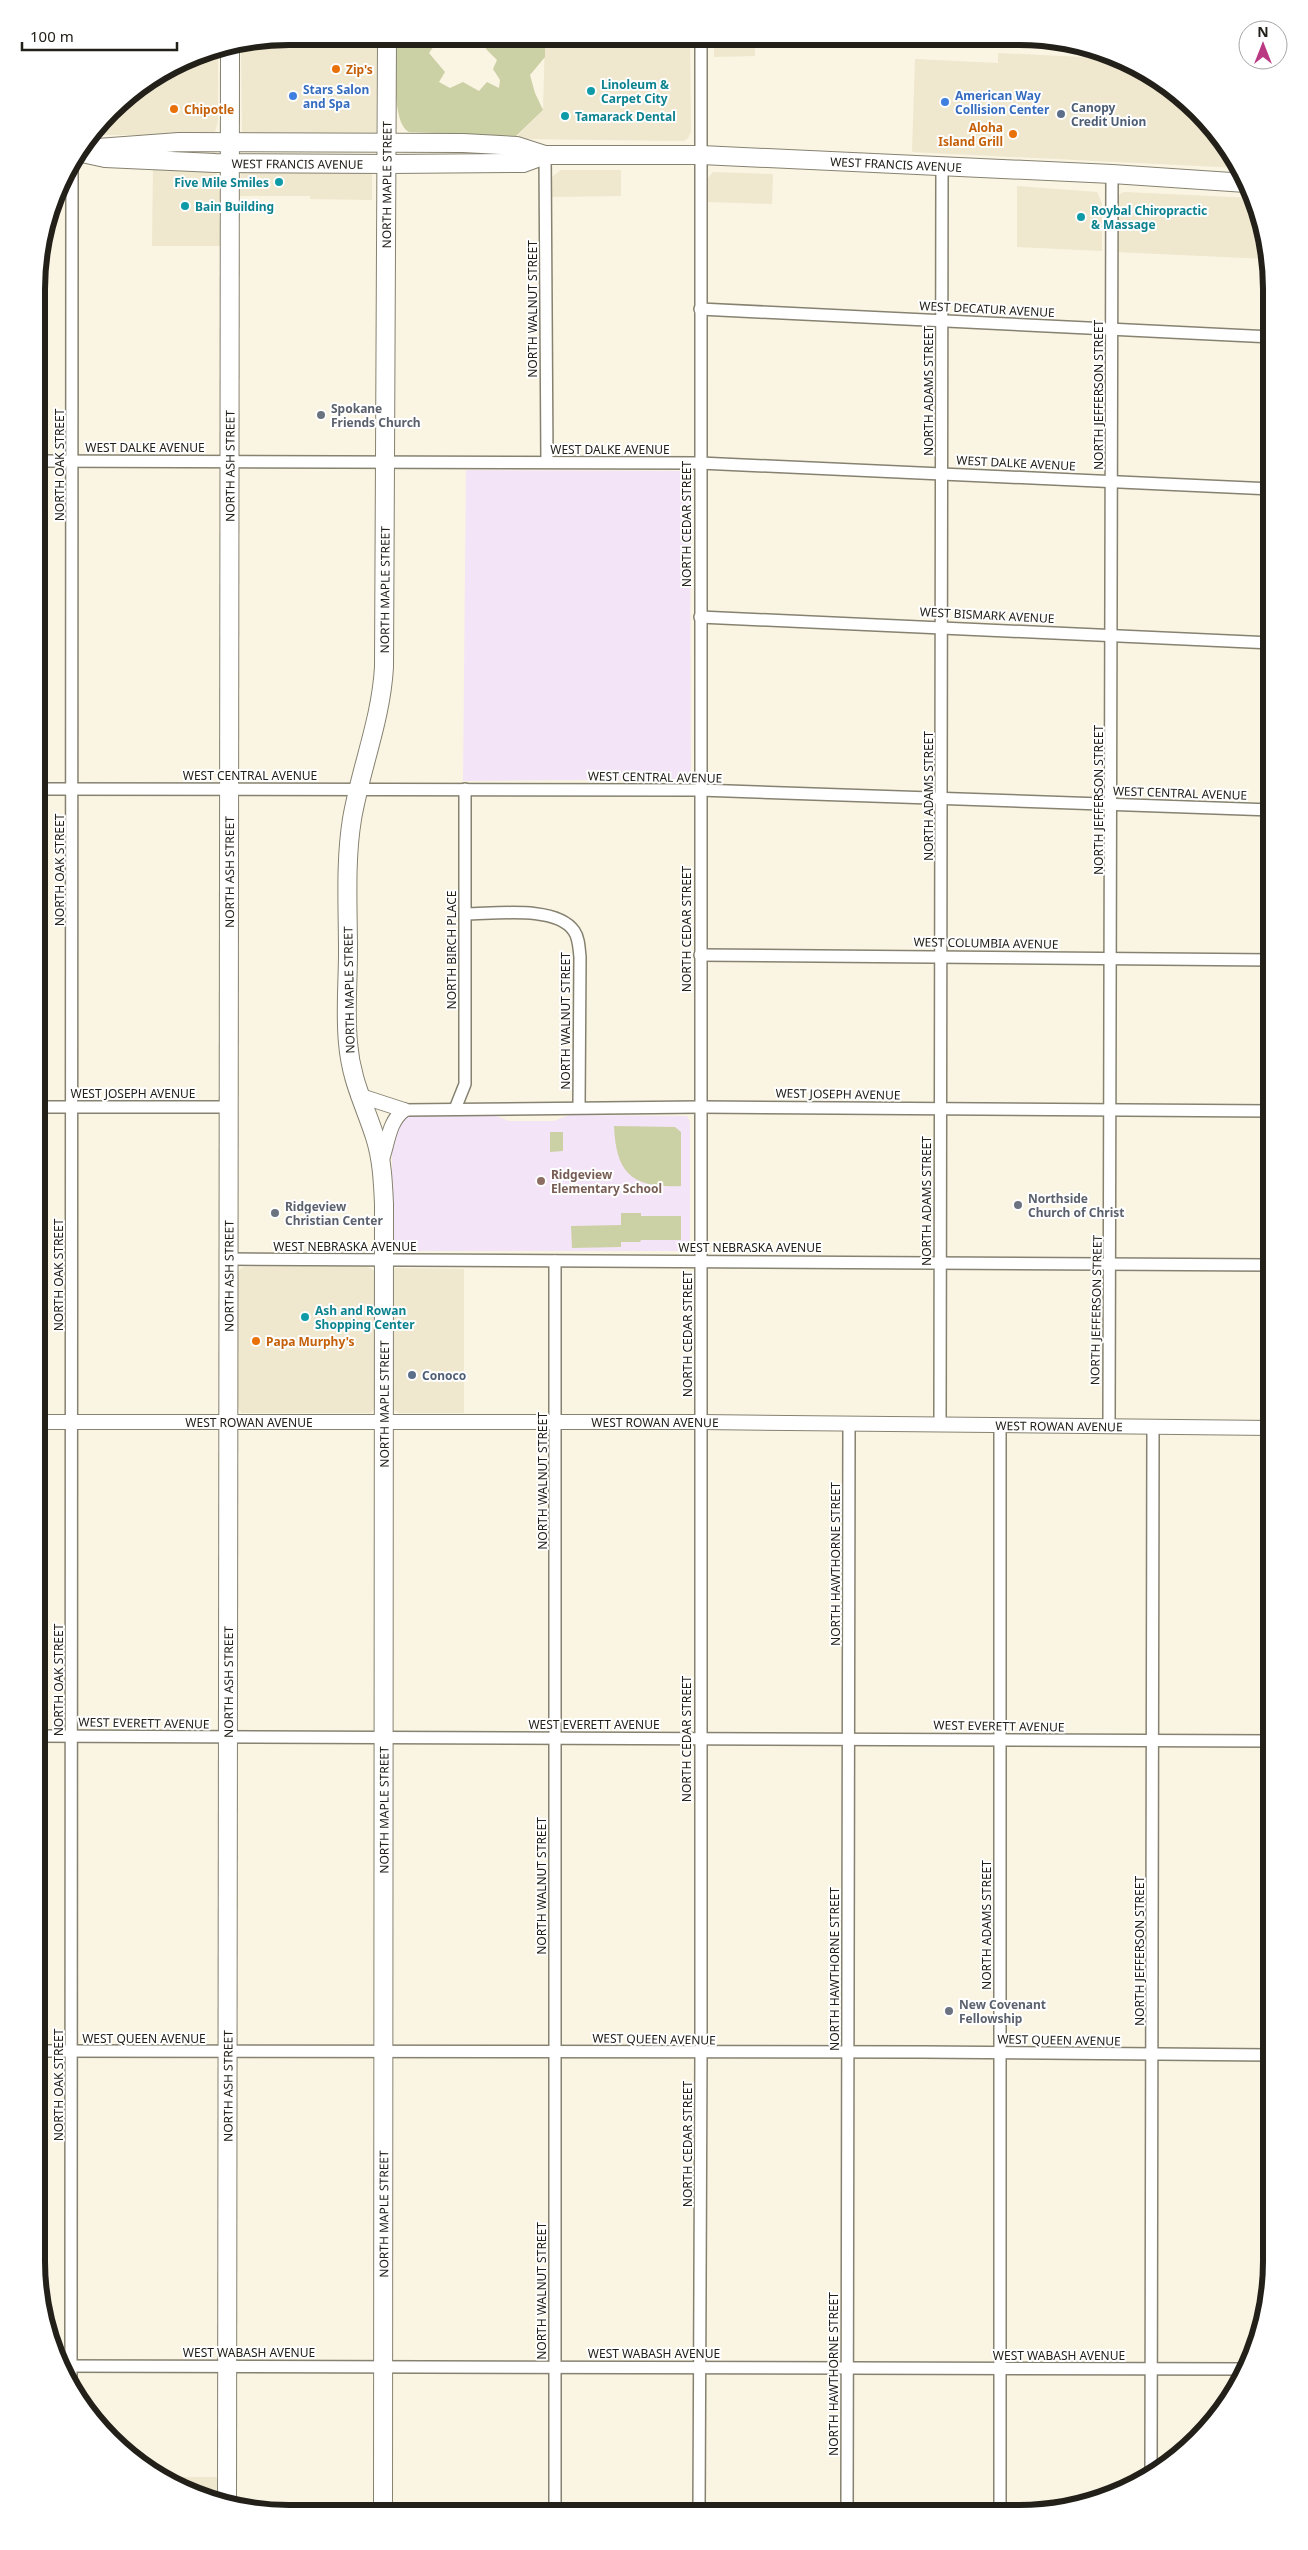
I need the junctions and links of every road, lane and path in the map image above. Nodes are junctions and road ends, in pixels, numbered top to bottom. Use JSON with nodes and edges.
{"nodes":[{"id":1,"x":387,"y":45,"type":"edge"},
{"id":2,"x":701,"y":45,"type":"edge"},
{"id":3,"x":230,"y":52,"type":"edge"},
{"id":4,"x":231,"y":142,"type":"junction"},
{"id":5,"x":388,"y":142,"type":"junction"},
{"id":6,"x":89,"y":148,"type":"edge"},
{"id":7,"x":85,"y":154,"type":"edge"},
{"id":8,"x":545,"y":156,"type":"junction"},
{"id":9,"x":701,"y":156,"type":"junction"},
{"id":10,"x":231,"y":163,"type":"junction"},
{"id":11,"x":388,"y":164,"type":"junction"},
{"id":12,"x":942,"y":167,"type":"junction"},
{"id":13,"x":1112,"y":174,"type":"junction"},
{"id":14,"x":72,"y":177,"type":"edge"},
{"id":15,"x":1239,"y":183,"type":"edge"},
{"id":16,"x":700,"y":309,"type":"junction"},
{"id":17,"x":942,"y":321,"type":"junction"},
{"id":18,"x":1112,"y":329,"type":"junction"},
{"id":19,"x":1263,"y":337,"type":"edge"},
{"id":20,"x":45,"y":461,"type":"edge"},
{"id":21,"x":73,"y":461,"type":"junction"},
{"id":22,"x":230,"y":461,"type":"junction"},
{"id":23,"x":547,"y":462,"type":"junction"},
{"id":24,"x":386,"y":463,"type":"junction"},
{"id":25,"x":700,"y":463,"type":"junction"},
{"id":26,"x":942,"y":474,"type":"junction"},
{"id":27,"x":1112,"y":482,"type":"junction"},
{"id":28,"x":1263,"y":489,"type":"edge"},
{"id":29,"x":700,"y":617,"type":"junction"},
{"id":30,"x":941,"y":626,"type":"junction"},
{"id":31,"x":1112,"y":634,"type":"junction"},
{"id":32,"x":1263,"y":643,"type":"edge"},
{"id":33,"x":45,"y":789,"type":"edge"},
{"id":34,"x":73,"y":789,"type":"junction"},
{"id":35,"x":230,"y":789,"type":"junction"},
{"id":36,"x":464,"y":789,"type":"junction"},
{"id":37,"x":358,"y":790,"type":"junction"},
{"id":38,"x":700,"y":790,"type":"junction"},
{"id":39,"x":942,"y":798,"type":"junction"},
{"id":40,"x":1112,"y":804,"type":"junction"},
{"id":41,"x":1263,"y":810,"type":"edge"},
{"id":42,"x":466,"y":914,"type":"junction"},
{"id":43,"x":700,"y":956,"type":"junction"},
{"id":44,"x":941,"y":956,"type":"junction"},
{"id":45,"x":1111,"y":958,"type":"junction"},
{"id":46,"x":1263,"y":960,"type":"edge"},
{"id":47,"x":358,"y":1095,"type":"junction"},
{"id":48,"x":229,"y":1106,"type":"junction"},
{"id":49,"x":579,"y":1106,"type":"junction"},
{"id":50,"x":700,"y":1106,"type":"junction"},
{"id":51,"x":45,"y":1107,"type":"edge"},
{"id":52,"x":73,"y":1107,"type":"junction"},
{"id":53,"x":454,"y":1109,"type":"junction"},
{"id":54,"x":939,"y":1109,"type":"junction"},
{"id":55,"x":404,"y":1110,"type":"junction"},
{"id":56,"x":1110,"y":1110,"type":"junction"},
{"id":57,"x":1263,"y":1111,"type":"edge"},
{"id":58,"x":381,"y":1162,"type":"junction"},
{"id":59,"x":384,"y":1259,"type":"junction"},
{"id":60,"x":229,"y":1260,"type":"junction"},
{"id":61,"x":555,"y":1260,"type":"junction"},
{"id":62,"x":701,"y":1260,"type":"junction"},
{"id":63,"x":940,"y":1263,"type":"junction"},
{"id":64,"x":1111,"y":1264,"type":"junction"},
{"id":65,"x":1263,"y":1265,"type":"edge"},
{"id":66,"x":45,"y":1422,"type":"edge"},
{"id":67,"x":71,"y":1422,"type":"junction"},
{"id":68,"x":229,"y":1422,"type":"junction"},
{"id":69,"x":384,"y":1422,"type":"junction"},
{"id":70,"x":556,"y":1422,"type":"junction"},
{"id":71,"x":701,"y":1422,"type":"junction"},
{"id":72,"x":850,"y":1424,"type":"junction"},
{"id":73,"x":940,"y":1425,"type":"junction"},
{"id":74,"x":1000,"y":1426,"type":"junction"},
{"id":75,"x":1108,"y":1426,"type":"junction"},
{"id":76,"x":1152,"y":1427,"type":"junction"},
{"id":77,"x":1263,"y":1428,"type":"edge"},
{"id":78,"x":45,"y":1736,"type":"edge"},
{"id":79,"x":72,"y":1736,"type":"junction"},
{"id":80,"x":384,"y":1737,"type":"junction"},
{"id":81,"x":556,"y":1737,"type":"junction"},
{"id":82,"x":700,"y":1737,"type":"junction"},
{"id":83,"x":229,"y":1738,"type":"junction"},
{"id":84,"x":848,"y":1738,"type":"junction"},
{"id":85,"x":999,"y":1740,"type":"junction"},
{"id":86,"x":1152,"y":1741,"type":"junction"},
{"id":87,"x":1263,"y":1741,"type":"edge"},
{"id":88,"x":45,"y":2051,"type":"edge"},
{"id":89,"x":72,"y":2051,"type":"junction"},
{"id":90,"x":554,"y":2051,"type":"junction"},
{"id":91,"x":228,"y":2052,"type":"junction"},
{"id":92,"x":384,"y":2052,"type":"junction"},
{"id":93,"x":848,"y":2052,"type":"junction"},
{"id":94,"x":1000,"y":2052,"type":"junction"},
{"id":95,"x":701,"y":2053,"type":"junction"},
{"id":96,"x":1152,"y":2054,"type":"junction"},
{"id":97,"x":1263,"y":2055,"type":"edge"},
{"id":98,"x":66,"y":2360,"type":"edge"},
{"id":99,"x":228,"y":2365,"type":"junction"},
{"id":100,"x":69,"y":2366,"type":"edge"},
{"id":101,"x":555,"y":2366,"type":"junction"},
{"id":102,"x":383,"y":2367,"type":"junction"},
{"id":103,"x":699,"y":2367,"type":"junction"},
{"id":104,"x":847,"y":2368,"type":"junction"},
{"id":105,"x":999,"y":2368,"type":"junction"},
{"id":106,"x":1151,"y":2369,"type":"junction"},
{"id":107,"x":1238,"y":2369,"type":"edge"},
{"id":108,"x":1151,"y":2466,"type":"edge"},
{"id":109,"x":227,"y":2497,"type":"edge"},
{"id":110,"x":383,"y":2505,"type":"edge"},
{"id":111,"x":555,"y":2505,"type":"edge"},
{"id":112,"x":699,"y":2505,"type":"edge"},
{"id":113,"x":847,"y":2505,"type":"edge"},
{"id":114,"x":1000,"y":2505,"type":"edge"}],
"edges":[{"from":1,"to":5,"type":"main road","name":"NORTH MAPLE STREET"},
{"from":2,"to":9,"type":"street","name":"NORTH CEDAR STREET"},
{"from":3,"to":4,"type":"main road","name":"NORTH ASH STREET"},
{"from":4,"to":5,"type":"main road","name":"WEST FRANCIS AVENUE"},
{"from":4,"to":6,"type":"main road","name":"WEST FRANCIS AVENUE"},
{"from":4,"to":10,"type":"main road","name":"NORTH ASH STREET"},
{"from":5,"to":8,"type":"main road","name":"WEST FRANCIS AVENUE"},
{"from":5,"to":11,"type":"main road","name":"NORTH MAPLE STREET"},
{"from":7,"to":10,"type":"main road","name":"WEST FRANCIS AVENUE"},
{"from":8,"to":9,"type":"main road","name":"WEST FRANCIS AVENUE"},
{"from":8,"to":11,"type":"main road","name":"WEST FRANCIS AVENUE"},
{"from":8,"to":23,"type":"street","name":"NORTH WALNUT STREET"},
{"from":9,"to":12,"type":"main road","name":"WEST FRANCIS AVENUE"},
{"from":9,"to":16,"type":"street","name":"NORTH CEDAR STREET"},
{"from":10,"to":11,"type":"main road","name":"WEST FRANCIS AVENUE"},
{"from":10,"to":22,"type":"main road","name":"NORTH ASH STREET"},
{"from":11,"to":24,"type":"main road","name":"NORTH MAPLE STREET"},
{"from":12,"to":13,"type":"main road","name":"WEST FRANCIS AVENUE"},
{"from":12,"to":17,"type":"street","name":"NORTH ADAMS STREET"},
{"from":13,"to":15,"type":"main road","name":"WEST FRANCIS AVENUE"},
{"from":13,"to":18,"type":"street","name":"NORTH JEFFERSON STREET"},
{"from":14,"to":21,"type":"street","name":"NORTH OAK STREET"},
{"from":16,"to":17,"type":"street","name":"WEST DECATUR AVENUE"},
{"from":16,"to":25,"type":"street","name":"NORTH CEDAR STREET"},
{"from":17,"to":18,"type":"street","name":"WEST DECATUR AVENUE"},
{"from":17,"to":26,"type":"street","name":"NORTH ADAMS STREET"},
{"from":18,"to":19,"type":"street","name":"WEST DECATUR AVENUE"},
{"from":18,"to":27,"type":"street","name":"NORTH JEFFERSON STREET"},
{"from":20,"to":21,"type":"street","name":"WEST DALKE AVENUE"},
{"from":21,"to":22,"type":"street","name":"WEST DALKE AVENUE"},
{"from":21,"to":34,"type":"street","name":"NORTH OAK STREET"},
{"from":22,"to":24,"type":"street","name":"WEST DALKE AVENUE"},
{"from":22,"to":35,"type":"main road","name":"NORTH ASH STREET"},
{"from":23,"to":24,"type":"street","name":"WEST DALKE AVENUE"},
{"from":23,"to":25,"type":"street","name":"WEST DALKE AVENUE"},
{"from":24,"to":37,"type":"main road","name":"NORTH MAPLE STREET"},
{"from":25,"to":26,"type":"street","name":"WEST DALKE AVENUE"},
{"from":25,"to":29,"type":"street","name":"NORTH CEDAR STREET"},
{"from":26,"to":27,"type":"street","name":"WEST DALKE AVENUE"},
{"from":26,"to":30,"type":"street","name":"NORTH ADAMS STREET"},
{"from":27,"to":28,"type":"street","name":"WEST DALKE AVENUE"},
{"from":27,"to":31,"type":"street","name":"NORTH JEFFERSON STREET"},
{"from":29,"to":30,"type":"street","name":"WEST BISMARK AVENUE"},
{"from":29,"to":38,"type":"street","name":"NORTH CEDAR STREET"},
{"from":30,"to":31,"type":"street","name":"WEST BISMARK AVENUE"},
{"from":30,"to":39,"type":"street","name":"NORTH ADAMS STREET"},
{"from":31,"to":32,"type":"street","name":"WEST BISMARK AVENUE"},
{"from":31,"to":40,"type":"street","name":"NORTH JEFFERSON STREET"},
{"from":33,"to":34,"type":"street","name":"WEST CENTRAL AVENUE"},
{"from":34,"to":35,"type":"street","name":"WEST CENTRAL AVENUE"},
{"from":34,"to":52,"type":"street","name":"NORTH OAK STREET"},
{"from":35,"to":37,"type":"street","name":"WEST CENTRAL AVENUE"},
{"from":35,"to":48,"type":"main road","name":"NORTH ASH STREET"},
{"from":36,"to":37,"type":"street","name":"WEST CENTRAL AVENUE"},
{"from":36,"to":38,"type":"street","name":"WEST CENTRAL AVENUE"},
{"from":36,"to":42,"type":"street","name":"NORTH BIRCH PLACE"},
{"from":37,"to":47,"type":"main road","name":"NORTH MAPLE STREET"},
{"from":38,"to":39,"type":"street","name":"WEST CENTRAL AVENUE"},
{"from":38,"to":43,"type":"street","name":"NORTH CEDAR STREET"},
{"from":39,"to":40,"type":"street","name":"WEST CENTRAL AVENUE"},
{"from":39,"to":44,"type":"street","name":"NORTH ADAMS STREET"},
{"from":40,"to":41,"type":"street","name":"WEST CENTRAL AVENUE"},
{"from":40,"to":45,"type":"street","name":"NORTH JEFFERSON STREET"},
{"from":42,"to":49,"type":"street","name":"NORTH WALNUT STREET"},
{"from":42,"to":53,"type":"street","name":"NORTH BIRCH PLACE"},
{"from":43,"to":44,"type":"street","name":"WEST COLUMBIA AVENUE"},
{"from":43,"to":50,"type":"street","name":"NORTH CEDAR STREET"},
{"from":44,"to":45,"type":"street","name":"WEST COLUMBIA AVENUE"},
{"from":44,"to":54,"type":"street","name":"NORTH ADAMS STREET"},
{"from":45,"to":46,"type":"street","name":"WEST COLUMBIA AVENUE"},
{"from":45,"to":56,"type":"street","name":"NORTH JEFFERSON STREET"},
{"from":47,"to":55,"type":"street"},
{"from":47,"to":58,"type":"main road","name":"NORTH MAPLE STREET"},
{"from":48,"to":52,"type":"street","name":"WEST JOSEPH AVENUE"},
{"from":48,"to":60,"type":"main road","name":"NORTH ASH STREET"},
{"from":49,"to":50,"type":"street","name":"WEST JOSEPH AVENUE"},
{"from":49,"to":53,"type":"street","name":"WEST JOSEPH AVENUE"},
{"from":50,"to":54,"type":"street","name":"WEST JOSEPH AVENUE"},
{"from":50,"to":62,"type":"street","name":"NORTH CEDAR STREET"},
{"from":51,"to":52,"type":"street","name":"WEST JOSEPH AVENUE"},
{"from":52,"to":67,"type":"street","name":"NORTH OAK STREET"},
{"from":53,"to":55,"type":"street","name":"WEST JOSEPH AVENUE"},
{"from":54,"to":56,"type":"street","name":"WEST JOSEPH AVENUE"},
{"from":54,"to":63,"type":"street","name":"NORTH ADAMS STREET"},
{"from":55,"to":58,"type":"street"},
{"from":56,"to":57,"type":"street","name":"WEST JOSEPH AVENUE"},
{"from":56,"to":64,"type":"street","name":"NORTH JEFFERSON STREET"},
{"from":58,"to":59,"type":"main road","name":"NORTH MAPLE STREET"},
{"from":59,"to":60,"type":"street","name":"WEST NEBRASKA AVENUE"},
{"from":59,"to":61,"type":"street","name":"WEST NEBRASKA AVENUE"},
{"from":59,"to":69,"type":"main road","name":"NORTH MAPLE STREET"},
{"from":60,"to":68,"type":"main road","name":"NORTH ASH STREET"},
{"from":61,"to":62,"type":"street","name":"WEST NEBRASKA AVENUE"},
{"from":61,"to":70,"type":"street","name":"NORTH WALNUT STREET"},
{"from":62,"to":63,"type":"street","name":"WEST NEBRASKA AVENUE"},
{"from":62,"to":71,"type":"street","name":"NORTH CEDAR STREET"},
{"from":63,"to":64,"type":"street","name":"WEST NEBRASKA AVENUE"},
{"from":63,"to":73,"type":"street","name":"NORTH ADAMS STREET"},
{"from":64,"to":65,"type":"street","name":"WEST NEBRASKA AVENUE"},
{"from":64,"to":75,"type":"street","name":"NORTH JEFFERSON STREET"},
{"from":66,"to":67,"type":"street","name":"WEST ROWAN AVENUE"},
{"from":67,"to":68,"type":"street","name":"WEST ROWAN AVENUE"},
{"from":67,"to":79,"type":"street","name":"NORTH OAK STREET"},
{"from":68,"to":69,"type":"street","name":"WEST ROWAN AVENUE"},
{"from":68,"to":83,"type":"main road","name":"NORTH ASH STREET"},
{"from":69,"to":70,"type":"street","name":"WEST ROWAN AVENUE"},
{"from":69,"to":80,"type":"main road","name":"NORTH MAPLE STREET"},
{"from":70,"to":71,"type":"street","name":"WEST ROWAN AVENUE"},
{"from":70,"to":81,"type":"street","name":"NORTH WALNUT STREET"},
{"from":71,"to":72,"type":"street","name":"WEST ROWAN AVENUE"},
{"from":71,"to":82,"type":"street","name":"NORTH CEDAR STREET"},
{"from":72,"to":73,"type":"street","name":"WEST ROWAN AVENUE"},
{"from":72,"to":84,"type":"street","name":"NORTH HAWTHORNE STREET"},
{"from":73,"to":74,"type":"street","name":"WEST ROWAN AVENUE"},
{"from":74,"to":75,"type":"street","name":"WEST ROWAN AVENUE"},
{"from":74,"to":85,"type":"street","name":"NORTH ADAMS STREET"},
{"from":75,"to":76,"type":"street","name":"WEST ROWAN AVENUE"},
{"from":76,"to":77,"type":"street","name":"WEST ROWAN AVENUE"},
{"from":76,"to":86,"type":"street","name":"NORTH JEFFERSON STREET"},
{"from":78,"to":79,"type":"street","name":"WEST EVERETT AVENUE"},
{"from":79,"to":83,"type":"street","name":"WEST EVERETT AVENUE"},
{"from":79,"to":89,"type":"street","name":"NORTH OAK STREET"},
{"from":80,"to":81,"type":"street","name":"WEST EVERETT AVENUE"},
{"from":80,"to":83,"type":"street","name":"WEST EVERETT AVENUE"},
{"from":80,"to":92,"type":"main road","name":"NORTH MAPLE STREET"},
{"from":81,"to":82,"type":"street","name":"WEST EVERETT AVENUE"},
{"from":81,"to":90,"type":"street","name":"NORTH WALNUT STREET"},
{"from":82,"to":84,"type":"street","name":"WEST EVERETT AVENUE"},
{"from":82,"to":95,"type":"street","name":"NORTH CEDAR STREET"},
{"from":83,"to":91,"type":"main road","name":"NORTH ASH STREET"},
{"from":84,"to":85,"type":"street","name":"WEST EVERETT AVENUE"},
{"from":84,"to":93,"type":"street","name":"NORTH HAWTHORNE STREET"},
{"from":85,"to":86,"type":"street","name":"WEST EVERETT AVENUE"},
{"from":85,"to":94,"type":"street","name":"NORTH ADAMS STREET"},
{"from":86,"to":87,"type":"street","name":"WEST EVERETT AVENUE"},
{"from":86,"to":96,"type":"street","name":"NORTH JEFFERSON STREET"},
{"from":88,"to":89,"type":"street","name":"WEST QUEEN AVENUE"},
{"from":89,"to":91,"type":"street","name":"WEST QUEEN AVENUE"},
{"from":89,"to":98,"type":"street","name":"NORTH OAK STREET"},
{"from":90,"to":92,"type":"street","name":"WEST QUEEN AVENUE"},
{"from":90,"to":95,"type":"street","name":"WEST QUEEN AVENUE"},
{"from":90,"to":101,"type":"street","name":"NORTH WALNUT STREET"},
{"from":91,"to":92,"type":"street","name":"WEST QUEEN AVENUE"},
{"from":91,"to":99,"type":"main road","name":"NORTH ASH STREET"},
{"from":92,"to":102,"type":"main road","name":"NORTH MAPLE STREET"},
{"from":93,"to":94,"type":"street","name":"WEST QUEEN AVENUE"},
{"from":93,"to":95,"type":"street","name":"WEST QUEEN AVENUE"},
{"from":93,"to":104,"type":"street","name":"NORTH HAWTHORNE STREET"},
{"from":94,"to":96,"type":"street","name":"WEST QUEEN AVENUE"},
{"from":94,"to":105,"type":"street","name":"NORTH ADAMS STREET"},
{"from":95,"to":103,"type":"street","name":"NORTH CEDAR STREET"},
{"from":96,"to":97,"type":"street","name":"WEST QUEEN AVENUE"},
{"from":96,"to":106,"type":"street","name":"NORTH JEFFERSON STREET"},
{"from":99,"to":100,"type":"street","name":"WEST WABASH AVENUE"},
{"from":99,"to":102,"type":"street","name":"WEST WABASH AVENUE"},
{"from":99,"to":109,"type":"main road","name":"NORTH ASH STREET"},
{"from":101,"to":102,"type":"street","name":"WEST WABASH AVENUE"},
{"from":101,"to":103,"type":"street","name":"WEST WABASH AVENUE"},
{"from":101,"to":111,"type":"street","name":"NORTH WALNUT STREET"},
{"from":102,"to":110,"type":"main road","name":"NORTH MAPLE STREET"},
{"from":103,"to":104,"type":"street","name":"WEST WABASH AVENUE"},
{"from":103,"to":112,"type":"street","name":"NORTH CEDAR STREET"},
{"from":104,"to":105,"type":"street","name":"WEST WABASH AVENUE"},
{"from":104,"to":113,"type":"street","name":"NORTH HAWTHORNE STREET"},
{"from":105,"to":106,"type":"street","name":"WEST WABASH AVENUE"},
{"from":105,"to":114,"type":"street","name":"NORTH ADAMS STREET"},
{"from":106,"to":107,"type":"street","name":"WEST WABASH AVENUE"},
{"from":106,"to":108,"type":"street","name":"NORTH JEFFERSON STREET"}]}
